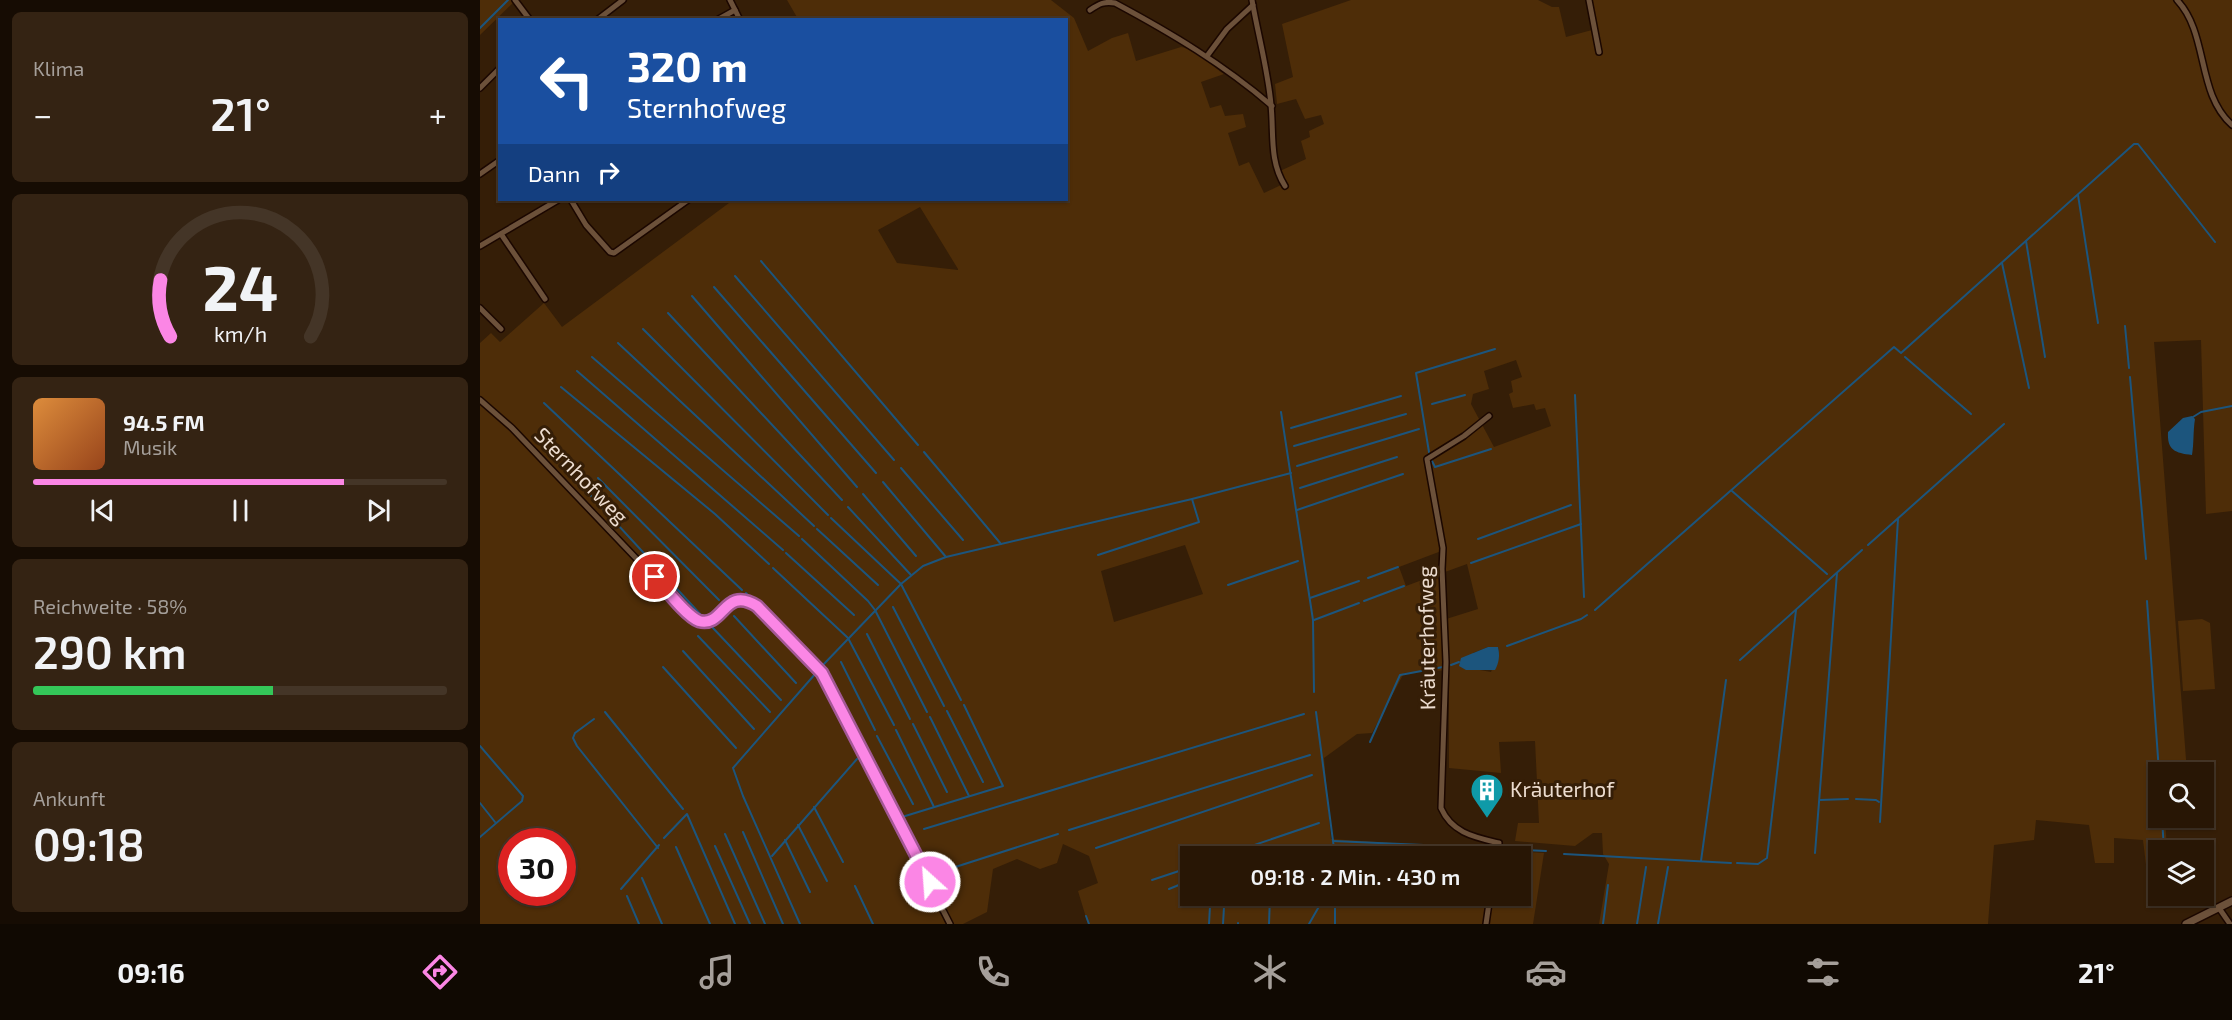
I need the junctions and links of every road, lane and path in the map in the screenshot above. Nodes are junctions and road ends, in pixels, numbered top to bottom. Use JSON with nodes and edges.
{"nodes":[{"id":1,"x":623,"y":0,"type":"edge"},
{"id":2,"x":730,"y":0,"type":"edge"},
{"id":3,"x":1589,"y":0,"type":"edge"},
{"id":4,"x":2177,"y":0,"type":"edge"},
{"id":5,"x":517,"y":1,"type":"edge"},
{"id":6,"x":1252,"y":2,"type":"edge"},
{"id":7,"x":735,"y":10,"type":"junction"},
{"id":8,"x":1090,"y":10,"type":"dead end"},
{"id":9,"x":529,"y":18,"type":"edge"},
{"id":10,"x":600,"y":18,"type":"edge"},
{"id":11,"x":721,"y":18,"type":"edge"},
{"id":12,"x":739,"y":18,"type":"edge"},
{"id":13,"x":1599,"y":52,"type":"dead end"},
{"id":14,"x":1207,"y":56,"type":"junction"},
{"id":15,"x":498,"y":70,"type":"edge"},
{"id":16,"x":480,"y":88,"type":"edge"},
{"id":17,"x":1272,"y":106,"type":"junction"},
{"id":18,"x":2232,"y":124,"type":"edge"},
{"id":19,"x":498,"y":161,"type":"edge"},
{"id":20,"x":480,"y":174,"type":"edge"},
{"id":21,"x":1285,"y":186,"type":"dead end"},
{"id":22,"x":556,"y":201,"type":"edge"},
{"id":23,"x":572,"y":201,"type":"edge"},
{"id":24,"x":687,"y":201,"type":"edge"},
{"id":25,"x":501,"y":234,"type":"junction"},
{"id":26,"x":480,"y":246,"type":"edge"},
{"id":27,"x":545,"y":299,"type":"dead end"},
{"id":28,"x":480,"y":308,"type":"edge"},
{"id":29,"x":501,"y":329,"type":"dead end"},
{"id":30,"x":480,"y":400,"type":"edge"},
{"id":31,"x":1489,"y":416,"type":"dead end"},
{"id":32,"x":1498,"y":846,"type":"edge"},
{"id":33,"x":2232,"y":901,"type":"edge"},
{"id":34,"x":1489,"y":906,"type":"edge"},
{"id":35,"x":2218,"y":908,"type":"junction"},
{"id":36,"x":950,"y":924,"type":"edge"},
{"id":37,"x":1486,"y":924,"type":"edge"},
{"id":38,"x":2187,"y":924,"type":"edge"},
{"id":39,"x":2230,"y":924,"type":"edge"}],
"edges":[{"from":1,"to":10,"type":"street"},
{"from":2,"to":7,"type":"street"},
{"from":3,"to":13,"type":"street"},
{"from":4,"to":18,"type":"street"},
{"from":5,"to":9,"type":"street"},
{"from":6,"to":14,"type":"street"},
{"from":6,"to":17,"type":"street"},
{"from":7,"to":11,"type":"street"},
{"from":7,"to":12,"type":"street"},
{"from":8,"to":14,"type":"street"},
{"from":14,"to":17,"type":"street"},
{"from":15,"to":16,"type":"street"},
{"from":17,"to":21,"type":"street"},
{"from":19,"to":20,"type":"street"},
{"from":22,"to":25,"type":"street"},
{"from":23,"to":24,"type":"street"},
{"from":25,"to":26,"type":"street"},
{"from":25,"to":27,"type":"street"},
{"from":28,"to":29,"type":"street"},
{"from":30,"to":36,"type":"street","name":"Sternhofweg"},
{"from":31,"to":32,"type":"street","name":"Kräuterhofweg"},
{"from":33,"to":35,"type":"street"},
{"from":34,"to":37,"type":"street"},
{"from":35,"to":38,"type":"street"},
{"from":35,"to":39,"type":"street"}]}
